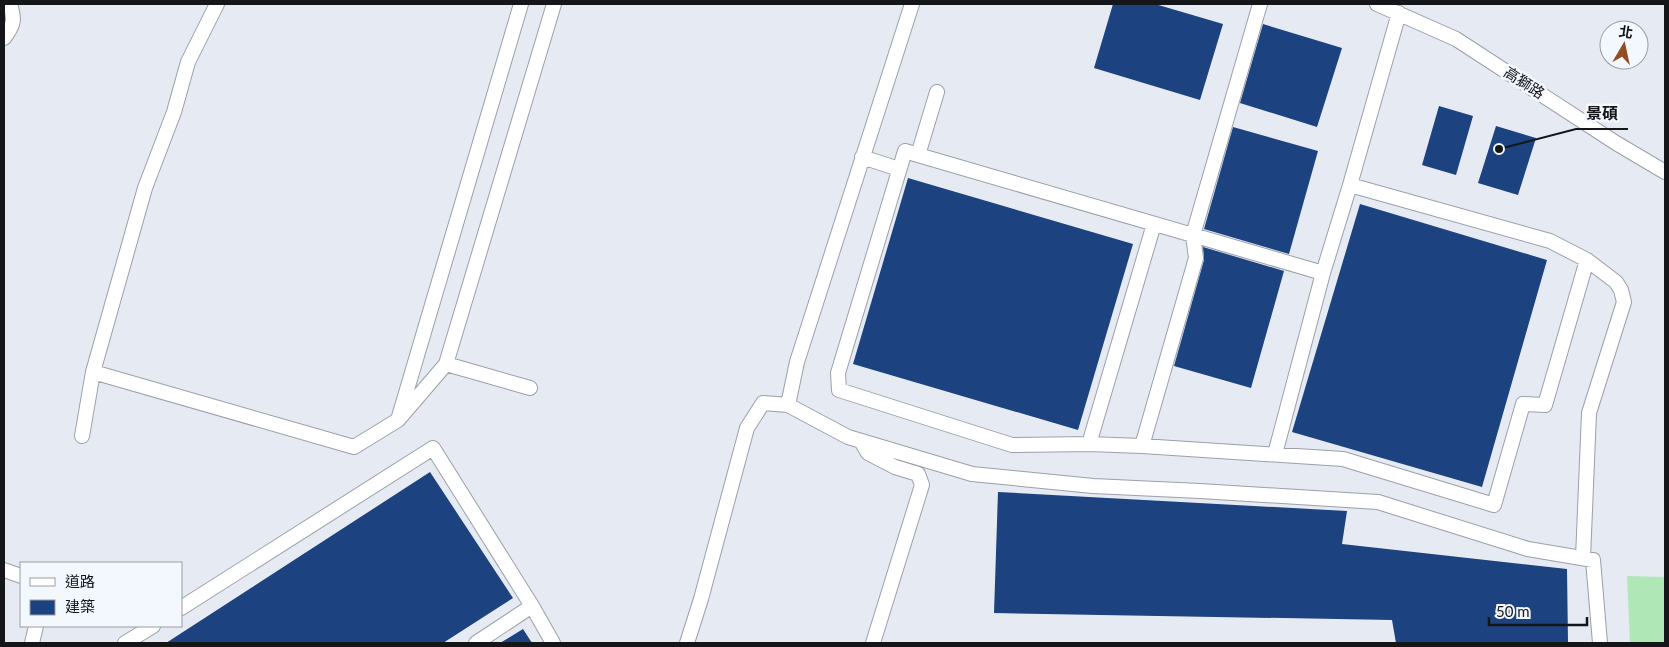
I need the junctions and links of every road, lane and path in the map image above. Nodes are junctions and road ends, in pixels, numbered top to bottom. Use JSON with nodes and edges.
{"nodes":[{"id":1,"x":10,"y":4,"type":"edge"},
{"id":2,"x":217,"y":4,"type":"edge"},
{"id":3,"x":521,"y":4,"type":"edge"},
{"id":4,"x":554,"y":4,"type":"edge"},
{"id":5,"x":912,"y":4,"type":"edge"},
{"id":6,"x":1260,"y":4,"type":"edge"},
{"id":7,"x":1377,"y":4,"type":"edge"},
{"id":8,"x":1399,"y":13,"type":"junction"},
{"id":9,"x":4,"y":38,"type":"edge"},
{"id":10,"x":937,"y":92,"type":"dead end"},
{"id":11,"x":918,"y":155,"type":"junction"},
{"id":12,"x":862,"y":157,"type":"junction"},
{"id":13,"x":900,"y":169,"type":"junction"},
{"id":14,"x":1665,"y":172,"type":"edge"},
{"id":15,"x":1350,"y":185,"type":"junction"},
{"id":16,"x":1154,"y":224,"type":"junction"},
{"id":17,"x":1194,"y":235,"type":"junction"},
{"id":18,"x":1587,"y":260,"type":"junction"},
{"id":19,"x":1323,"y":272,"type":"junction"},
{"id":20,"x":446,"y":364,"type":"junction"},
{"id":21,"x":93,"y":372,"type":"junction"},
{"id":22,"x":530,"y":388,"type":"dead end"},
{"id":23,"x":788,"y":405,"type":"junction"},
{"id":24,"x":398,"y":420,"type":"junction"},
{"id":25,"x":82,"y":436,"type":"dead end"},
{"id":26,"x":861,"y":441,"type":"junction"},
{"id":27,"x":1088,"y":444,"type":"junction"},
{"id":28,"x":1142,"y":446,"type":"junction"},
{"id":29,"x":1275,"y":454,"type":"junction"},
{"id":30,"x":1584,"y":558,"type":"junction"},
{"id":31,"x":4,"y":570,"type":"edge"},
{"id":32,"x":20,"y":576,"type":"edge"},
{"id":33,"x":532,"y":606,"type":"junction"},
{"id":34,"x":182,"y":607,"type":"edge"},
{"id":35,"x":36,"y":627,"type":"edge"},
{"id":36,"x":151,"y":627,"type":"edge"},
{"id":37,"x":32,"y":643,"type":"edge"},
{"id":38,"x":125,"y":643,"type":"edge"},
{"id":39,"x":476,"y":643,"type":"edge"},
{"id":40,"x":553,"y":643,"type":"edge"},
{"id":41,"x":687,"y":643,"type":"edge"},
{"id":42,"x":874,"y":643,"type":"edge"},
{"id":43,"x":1600,"y":643,"type":"edge"}],
"edges":[{"from":1,"to":9,"type":"street"},
{"from":2,"to":21,"type":"street"},
{"from":3,"to":24,"type":"street"},
{"from":4,"to":20,"type":"street"},
{"from":5,"to":12,"type":"street"},
{"from":6,"to":17,"type":"street"},
{"from":7,"to":8,"type":"street","name":"高獅路"},
{"from":8,"to":14,"type":"street","name":"高獅路"},
{"from":8,"to":15,"type":"street"},
{"from":10,"to":11,"type":"street"},
{"from":11,"to":13,"type":"street"},
{"from":11,"to":16,"type":"street"},
{"from":12,"to":13,"type":"street"},
{"from":12,"to":23,"type":"street"},
{"from":13,"to":27,"type":"street"},
{"from":15,"to":18,"type":"street"},
{"from":15,"to":19,"type":"street"},
{"from":16,"to":17,"type":"street"},
{"from":16,"to":27,"type":"street"},
{"from":17,"to":19,"type":"street"},
{"from":17,"to":28,"type":"street"},
{"from":18,"to":29,"type":"street"},
{"from":18,"to":30,"type":"street"},
{"from":19,"to":29,"type":"street"},
{"from":20,"to":22,"type":"street"},
{"from":20,"to":24,"type":"street"},
{"from":21,"to":24,"type":"street"},
{"from":21,"to":25,"type":"street"},
{"from":23,"to":26,"type":"street"},
{"from":23,"to":41,"type":"street"},
{"from":26,"to":30,"type":"street"},
{"from":26,"to":42,"type":"street"},
{"from":27,"to":28,"type":"street"},
{"from":28,"to":29,"type":"street"},
{"from":30,"to":43,"type":"street"},
{"from":31,"to":32,"type":"street"},
{"from":33,"to":34,"type":"street"},
{"from":33,"to":39,"type":"street"},
{"from":33,"to":40,"type":"street"},
{"from":35,"to":37,"type":"street"},
{"from":36,"to":38,"type":"street"}]}
